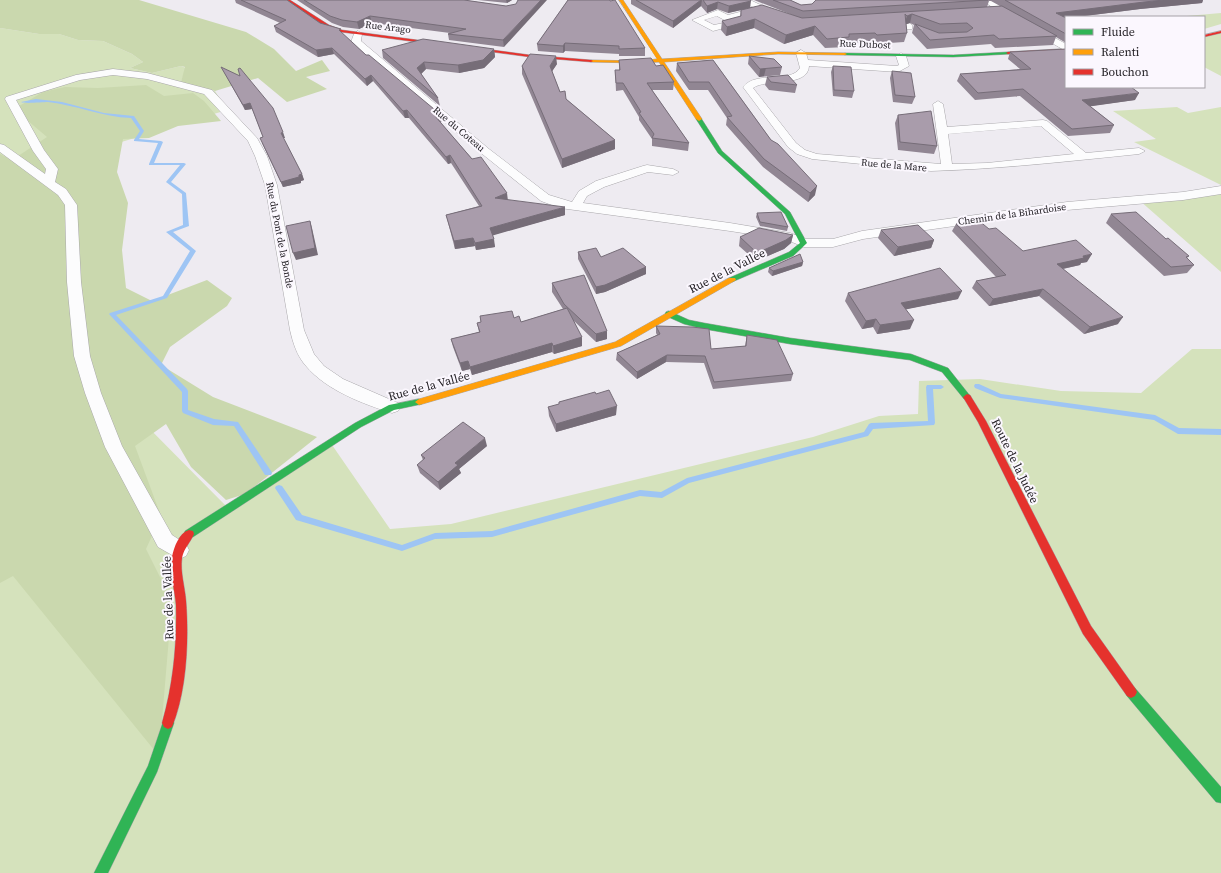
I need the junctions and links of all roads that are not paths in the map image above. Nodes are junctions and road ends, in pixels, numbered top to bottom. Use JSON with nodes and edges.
{"nodes":[{"id":1,"x":287,"y":0,"type":"edge"},
{"id":2,"x":621,"y":0,"type":"edge"},
{"id":3,"x":743,"y":0,"type":"edge"},
{"id":4,"x":986,"y":0,"type":"edge"},
{"id":5,"x":762,"y":9,"type":"junction"},
{"id":6,"x":999,"y":10,"type":"junction"},
{"id":7,"x":983,"y":11,"type":"edge"},
{"id":8,"x":914,"y":16,"type":"edge"},
{"id":9,"x":727,"y":18,"type":"edge"},
{"id":10,"x":787,"y":18,"type":"edge"},
{"id":11,"x":909,"y":27,"type":"junction"},
{"id":12,"x":871,"y":30,"type":"edge"},
{"id":13,"x":920,"y":32,"type":"edge"},
{"id":14,"x":1221,"y":32,"type":"edge"},
{"id":15,"x":358,"y":34,"type":"junction"},
{"id":16,"x":1205,"y":36,"type":"edge"},
{"id":17,"x":1065,"y":48,"type":"edge"},
{"id":18,"x":1065,"y":49,"type":"edge"},
{"id":19,"x":901,"y":56,"type":"joint"},
{"id":20,"x":803,"y":58,"type":"junction"},
{"id":21,"x":662,"y":60,"type":"junction"},
{"id":22,"x":938,"y":104,"type":"dead end"},
{"id":23,"x":942,"y":131,"type":"junction"},
{"id":24,"x":0,"y":147,"type":"edge"},
{"id":25,"x":1139,"y":151,"type":"dead end"},
{"id":26,"x":1083,"y":156,"type":"junction"},
{"id":27,"x":947,"y":168,"type":"junction"},
{"id":28,"x":674,"y":172,"type":"dead end"},
{"id":29,"x":49,"y":183,"type":"junction"},
{"id":30,"x":1221,"y":190,"type":"edge"},
{"id":31,"x":575,"y":206,"type":"junction"},
{"id":32,"x":804,"y":243,"type":"junction"},
{"id":33,"x":669,"y":314,"type":"junction"},
{"id":34,"x":392,"y":407,"type":"junction"},
{"id":35,"x":179,"y":550,"type":"junction"},
{"id":36,"x":1221,"y":797,"type":"edge"},
{"id":37,"x":101,"y":873,"type":"edge"}],
"edges":[{"from":1,"to":15,"type":"street","name":"Rue Arago"},
{"from":2,"to":21,"type":"street"},
{"from":3,"to":5,"type":"street"},
{"from":4,"to":6,"type":"street"},
{"from":5,"to":9,"type":"street"},
{"from":5,"to":10,"type":"street"},
{"from":6,"to":7,"type":"street"},
{"from":6,"to":17,"type":"street"},
{"from":8,"to":11,"type":"street"},
{"from":11,"to":12,"type":"street"},
{"from":11,"to":13,"type":"street"},
{"from":14,"to":16,"type":"street"},
{"from":15,"to":21,"type":"street","name":"Rue Arago"},
{"from":15,"to":31,"type":"street","name":"Rue du Coteau"},
{"from":18,"to":19,"type":"street","name":"Rue Dubost"},
{"from":19,"to":20,"type":"street"},
{"from":20,"to":21,"type":"street"},
{"from":20,"to":27,"type":"street","name":"Rue de la Mare"},
{"from":21,"to":32,"type":"street"},
{"from":22,"to":23,"type":"street"},
{"from":23,"to":26,"type":"street"},
{"from":23,"to":27,"type":"street"},
{"from":24,"to":29,"type":"street"},
{"from":25,"to":26,"type":"street","name":"Rue de la Mare"},
{"from":26,"to":27,"type":"street","name":"Rue de la Mare"},
{"from":28,"to":31,"type":"street"},
{"from":29,"to":34,"type":"street","name":"Rue du Pont de la Bonde"},
{"from":29,"to":35,"type":"street"},
{"from":30,"to":32,"type":"street","name":"Chemin de la Bihardoise"},
{"from":31,"to":32,"type":"street","name":"Rue du Coteau"},
{"from":32,"to":33,"type":"street","name":"Rue de la Vallée"},
{"from":33,"to":34,"type":"street","name":"Rue de la Vallée"},
{"from":33,"to":36,"type":"street","name":"Route de la Judée"},
{"from":34,"to":35,"type":"street","name":"Rue de la Vallée"},
{"from":35,"to":37,"type":"street","name":"Rue de la Vallée"}]}
